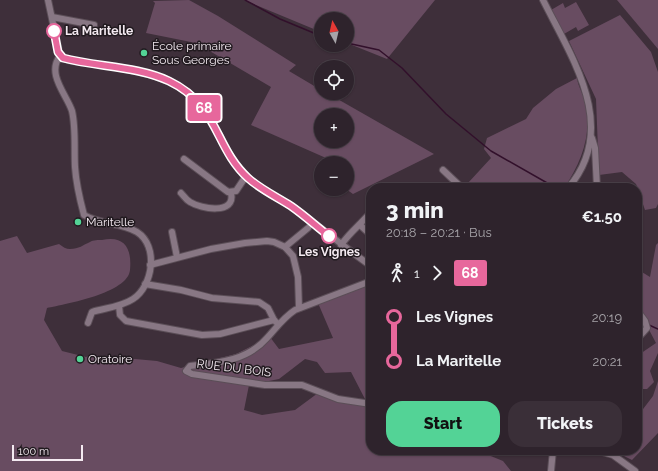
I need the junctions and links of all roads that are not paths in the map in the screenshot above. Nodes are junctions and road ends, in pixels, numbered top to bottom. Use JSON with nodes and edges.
{"nodes":[{"id":1,"x":48,"y":0,"type":"edge"},
{"id":2,"x":543,"y":0,"type":"edge"},
{"id":3,"x":52,"y":17,"type":"junction"},
{"id":4,"x":93,"y":32,"type":"dead end"},
{"id":5,"x":60,"y":56,"type":"junction"},
{"id":6,"x":591,"y":137,"type":"junction"},
{"id":7,"x":184,"y":159,"type":"dead end"},
{"id":8,"x":443,"y":170,"type":"dead end"},
{"id":9,"x":246,"y":176,"type":"junction"},
{"id":10,"x":457,"y":183,"type":"edge"},
{"id":11,"x":571,"y":183,"type":"edge"},
{"id":12,"x":597,"y":183,"type":"edge"},
{"id":13,"x":181,"y":193,"type":"dead end"},
{"id":14,"x":231,"y":193,"type":"junction"},
{"id":15,"x":366,"y":218,"type":"edge"},
{"id":16,"x":360,"y":225,"type":"junction"},
{"id":17,"x":308,"y":228,"type":"dead end"},
{"id":18,"x":366,"y":230,"type":"edge"},
{"id":19,"x":172,"y":232,"type":"dead end"},
{"id":20,"x":341,"y":245,"type":"junction"},
{"id":21,"x":285,"y":246,"type":"junction"},
{"id":22,"x":177,"y":257,"type":"junction"},
{"id":23,"x":366,"y":262,"type":"edge"},
{"id":24,"x":150,"y":266,"type":"junction"},
{"id":25,"x":366,"y":283,"type":"edge"},
{"id":26,"x":145,"y":284,"type":"junction"},
{"id":27,"x":119,"y":306,"type":"junction"},
{"id":28,"x":299,"y":308,"type":"junction"},
{"id":29,"x":642,"y":317,"type":"edge"},
{"id":30,"x":88,"y":322,"type":"dead end"},
{"id":31,"x":276,"y":322,"type":"junction"},
{"id":32,"x":642,"y":334,"type":"edge"},
{"id":33,"x":366,"y":403,"type":"edge"},
{"id":34,"x":553,"y":455,"type":"edge"},
{"id":35,"x":613,"y":455,"type":"edge"},
{"id":36,"x":551,"y":471,"type":"edge"},
{"id":37,"x":635,"y":471,"type":"edge"}],
"edges":[{"from":1,"to":3,"type":"street"},
{"from":2,"to":6,"type":"street"},
{"from":3,"to":4,"type":"street"},
{"from":3,"to":5,"type":"street"},
{"from":5,"to":9,"type":"street"},
{"from":5,"to":24,"type":"street"},
{"from":6,"to":11,"type":"street"},
{"from":6,"to":12,"type":"street"},
{"from":7,"to":14,"type":"street"},
{"from":8,"to":10,"type":"street"},
{"from":9,"to":14,"type":"street"},
{"from":9,"to":20,"type":"street"},
{"from":13,"to":14,"type":"street"},
{"from":15,"to":16,"type":"street"},
{"from":16,"to":18,"type":"street"},
{"from":16,"to":20,"type":"street"},
{"from":17,"to":21,"type":"street"},
{"from":19,"to":22,"type":"street"},
{"from":20,"to":23,"type":"street"},
{"from":21,"to":22,"type":"street"},
{"from":21,"to":28,"type":"street"},
{"from":22,"to":24,"type":"street"},
{"from":24,"to":26,"type":"street"},
{"from":25,"to":28,"type":"street","name":"RUE DU BOIS"},
{"from":26,"to":27,"type":"street"},
{"from":26,"to":31,"type":"street"},
{"from":27,"to":30,"type":"street"},
{"from":27,"to":31,"type":"street"},
{"from":28,"to":31,"type":"street","name":"RUE DU BOIS"},
{"from":29,"to":32,"type":"street"},
{"from":31,"to":33,"type":"street","name":"RUE DU BOIS"},
{"from":34,"to":36,"type":"street"},
{"from":35,"to":37,"type":"street"}]}
